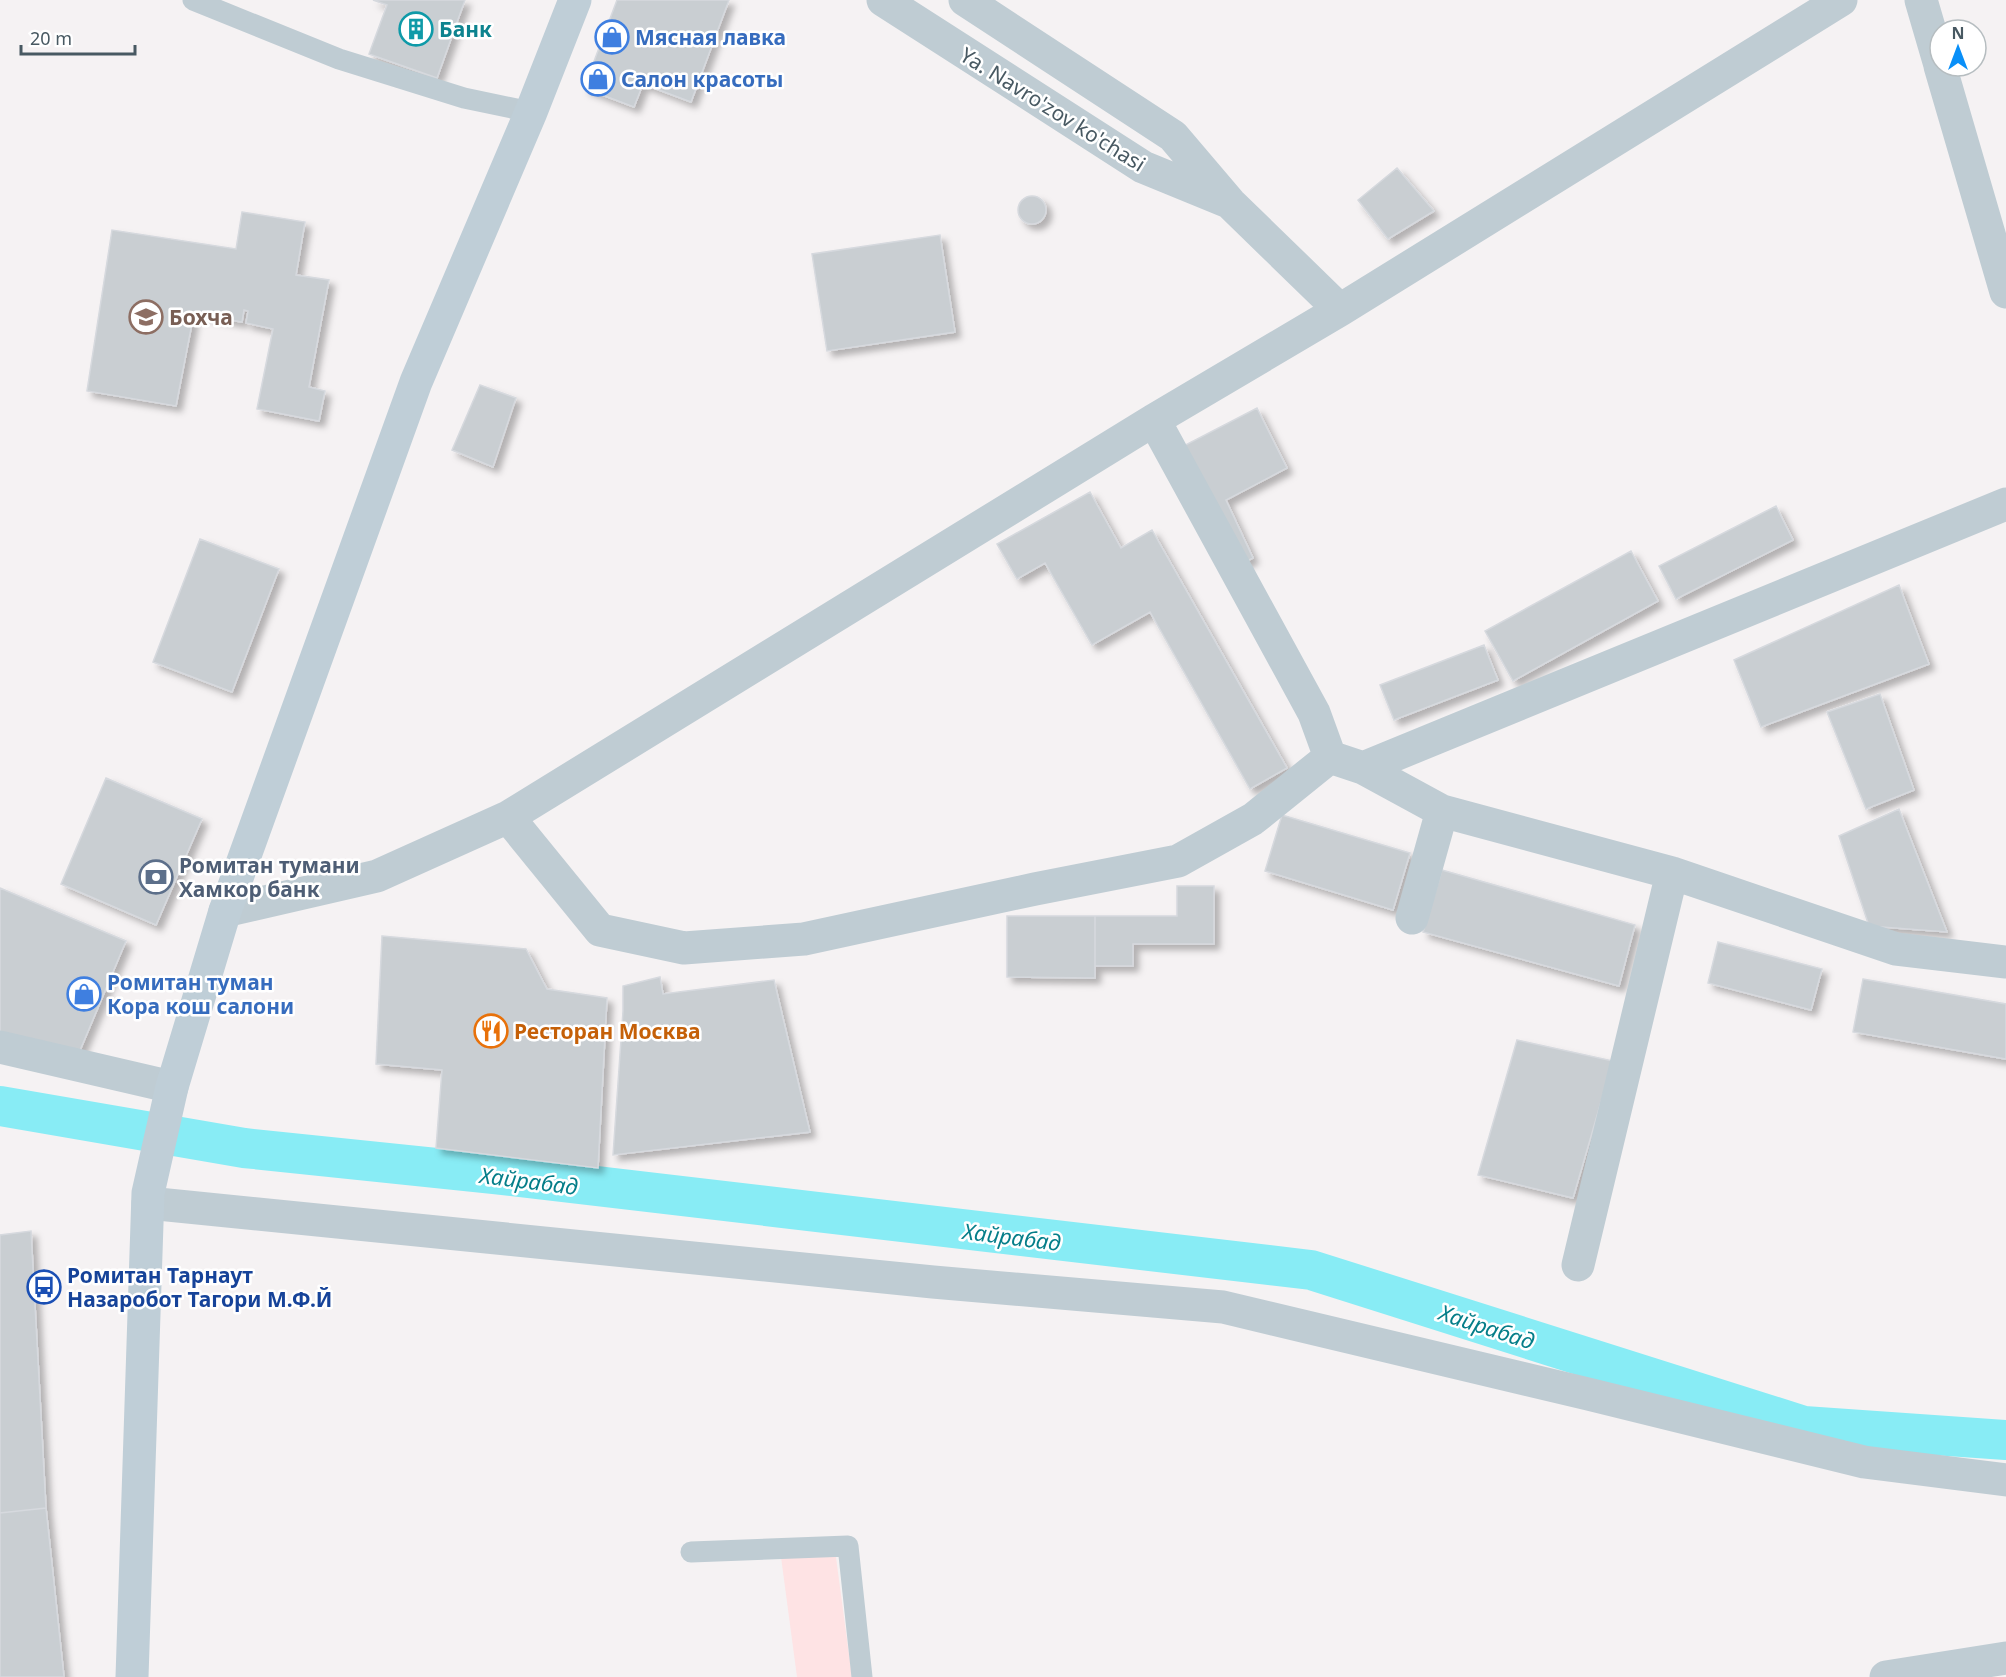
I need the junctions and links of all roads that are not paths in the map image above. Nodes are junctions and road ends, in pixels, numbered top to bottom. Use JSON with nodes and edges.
{"nodes":[{"id":1,"x":193,"y":0,"type":"edge"},
{"id":2,"x":575,"y":0,"type":"edge"},
{"id":3,"x":883,"y":0,"type":"edge"},
{"id":4,"x":965,"y":0,"type":"edge"},
{"id":5,"x":1841,"y":0,"type":"edge"},
{"id":6,"x":1921,"y":0,"type":"edge"},
{"id":7,"x":1928,"y":24,"type":"edge"},
{"id":8,"x":1944,"y":78,"type":"edge"},
{"id":9,"x":531,"y":112,"type":"junction"},
{"id":10,"x":1230,"y":203,"type":"junction"},
{"id":11,"x":2006,"y":292,"type":"edge"},
{"id":12,"x":1340,"y":309,"type":"junction"},
{"id":13,"x":1154,"y":420,"type":"junction"},
{"id":14,"x":2006,"y":504,"type":"edge"},
{"id":15,"x":1330,"y":757,"type":"junction"},
{"id":16,"x":1363,"y":768,"type":"junction"},
{"id":17,"x":1442,"y":811,"type":"junction"},
{"id":18,"x":508,"y":817,"type":"junction"},
{"id":19,"x":1671,"y":873,"type":"junction"},
{"id":20,"x":225,"y":911,"type":"junction"},
{"id":21,"x":1412,"y":918,"type":"dead end"},
{"id":22,"x":2006,"y":962,"type":"edge"},
{"id":23,"x":0,"y":1047,"type":"edge"},
{"id":24,"x":171,"y":1095,"type":"junction"},
{"id":25,"x":148,"y":1198,"type":"junction"},
{"id":26,"x":1578,"y":1265,"type":"dead end"},
{"id":27,"x":2006,"y":1480,"type":"edge"},
{"id":28,"x":691,"y":1552,"type":"dead end"},
{"id":29,"x":2006,"y":1658,"type":"edge"},
{"id":30,"x":132,"y":1677,"type":"edge"},
{"id":31,"x":862,"y":1677,"type":"edge"},
{"id":32,"x":1886,"y":1677,"type":"edge"}],
"edges":[{"from":1,"to":9,"type":"lane"},
{"from":2,"to":9,"type":"street"},
{"from":3,"to":10,"type":"street","name":"Ya. Navro'zov ko'chasi"},
{"from":4,"to":10,"type":"street","name":"Ya. Navro'zov ko'chasi"},
{"from":5,"to":12,"type":"street"},
{"from":6,"to":7,"type":"street"},
{"from":8,"to":11,"type":"street"},
{"from":9,"to":20,"type":"street"},
{"from":10,"to":12,"type":"street","name":"Ya. Navro'zov ko'chasi"},
{"from":12,"to":13,"type":"street"},
{"from":13,"to":15,"type":"street"},
{"from":13,"to":18,"type":"street"},
{"from":14,"to":16,"type":"street"},
{"from":15,"to":16,"type":"street"},
{"from":15,"to":18,"type":"street"},
{"from":16,"to":17,"type":"street"},
{"from":17,"to":19,"type":"street"},
{"from":17,"to":21,"type":"street"},
{"from":18,"to":20,"type":"street"},
{"from":19,"to":22,"type":"street"},
{"from":19,"to":26,"type":"street"},
{"from":20,"to":24,"type":"street"},
{"from":23,"to":24,"type":"street"},
{"from":24,"to":25,"type":"street"},
{"from":25,"to":27,"type":"street"},
{"from":25,"to":30,"type":"street"},
{"from":28,"to":31,"type":"lane"},
{"from":29,"to":32,"type":"street"}]}
